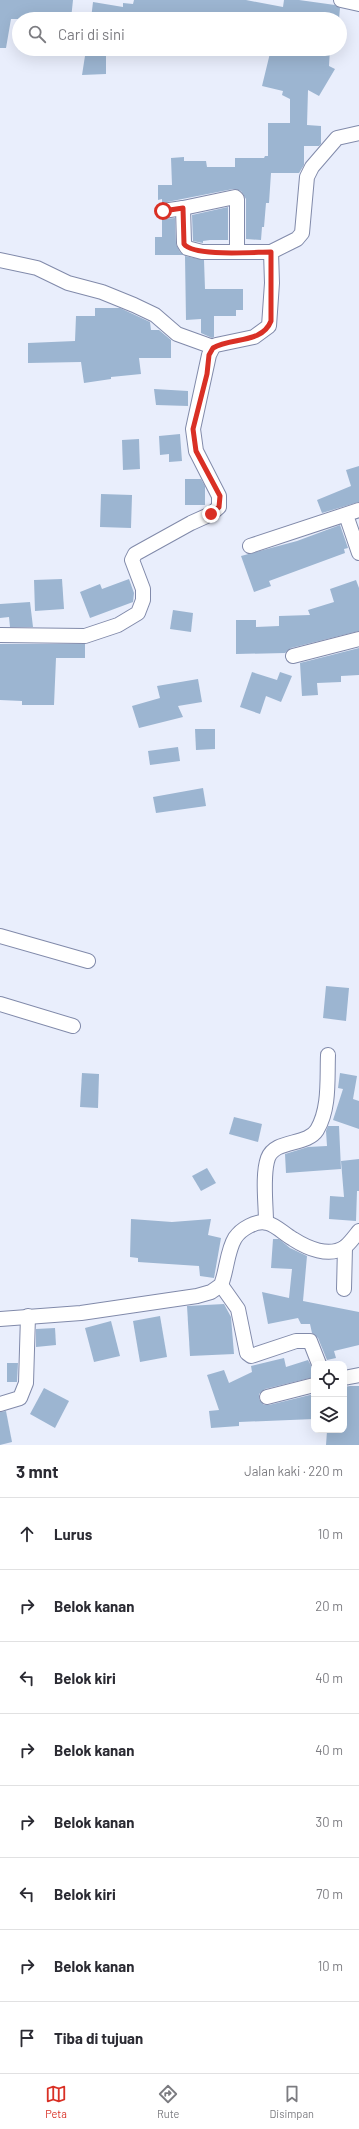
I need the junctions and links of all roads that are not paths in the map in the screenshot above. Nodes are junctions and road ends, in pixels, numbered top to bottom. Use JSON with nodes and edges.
{"nodes":[{"id":1,"x":340,"y":0,"type":"edge"},
{"id":2,"x":359,"y":4,"type":"edge"},
{"id":3,"x":359,"y":133,"type":"edge"},
{"id":4,"x":183,"y":208,"type":"junction"},
{"id":5,"x":163,"y":211,"type":"dead end"},
{"id":6,"x":237,"y":251,"type":"junction"},
{"id":7,"x":271,"y":252,"type":"junction"},
{"id":8,"x":0,"y":260,"type":"edge"},
{"id":9,"x":213,"y":348,"type":"junction"},
{"id":10,"x":353,"y":512,"type":"edge"},
{"id":11,"x":250,"y":546,"type":"dead end"},
{"id":12,"x":359,"y":553,"type":"edge"},
{"id":13,"x":0,"y":635,"type":"edge"},
{"id":14,"x":359,"y":639,"type":"edge"},
{"id":15,"x":294,"y":656,"type":"dead end"},
{"id":16,"x":0,"y":936,"type":"edge"},
{"id":17,"x":88,"y":961,"type":"dead end"},
{"id":18,"x":0,"y":1004,"type":"edge"},
{"id":19,"x":73,"y":1026,"type":"dead end"},
{"id":20,"x":328,"y":1055,"type":"dead end"},
{"id":21,"x":266,"y":1222,"type":"junction"},
{"id":22,"x":358,"y":1234,"type":"edge"},
{"id":23,"x":345,"y":1248,"type":"junction"},
{"id":24,"x":221,"y":1285,"type":"junction"},
{"id":25,"x":344,"y":1289,"type":"dead end"},
{"id":26,"x":28,"y":1316,"type":"junction"},
{"id":27,"x":0,"y":1319,"type":"edge"},
{"id":28,"x":318,"y":1361,"type":"edge"},
{"id":29,"x":359,"y":1375,"type":"edge"},
{"id":30,"x":347,"y":1377,"type":"edge"},
{"id":31,"x":311,"y":1387,"type":"edge"},
{"id":32,"x":267,"y":1397,"type":"dead end"},
{"id":33,"x":0,"y":1404,"type":"edge"}],
"edges":[{"from":1,"to":2,"type":"street"},
{"from":3,"to":7,"type":"street"},
{"from":4,"to":5,"type":"street"},
{"from":4,"to":6,"type":"street"},
{"from":4,"to":6,"type":"street"},
{"from":6,"to":7,"type":"street"},
{"from":7,"to":9,"type":"street"},
{"from":8,"to":9,"type":"street"},
{"from":9,"to":13,"type":"street"},
{"from":10,"to":11,"type":"street"},
{"from":10,"to":12,"type":"street"},
{"from":14,"to":15,"type":"street"},
{"from":16,"to":17,"type":"street"},
{"from":18,"to":19,"type":"street"},
{"from":20,"to":21,"type":"street"},
{"from":21,"to":23,"type":"street"},
{"from":21,"to":24,"type":"street"},
{"from":22,"to":23,"type":"street"},
{"from":23,"to":25,"type":"street"},
{"from":24,"to":26,"type":"street"},
{"from":24,"to":28,"type":"street"},
{"from":26,"to":27,"type":"street"},
{"from":26,"to":33,"type":"street"},
{"from":29,"to":30,"type":"street"},
{"from":31,"to":32,"type":"street"}]}
